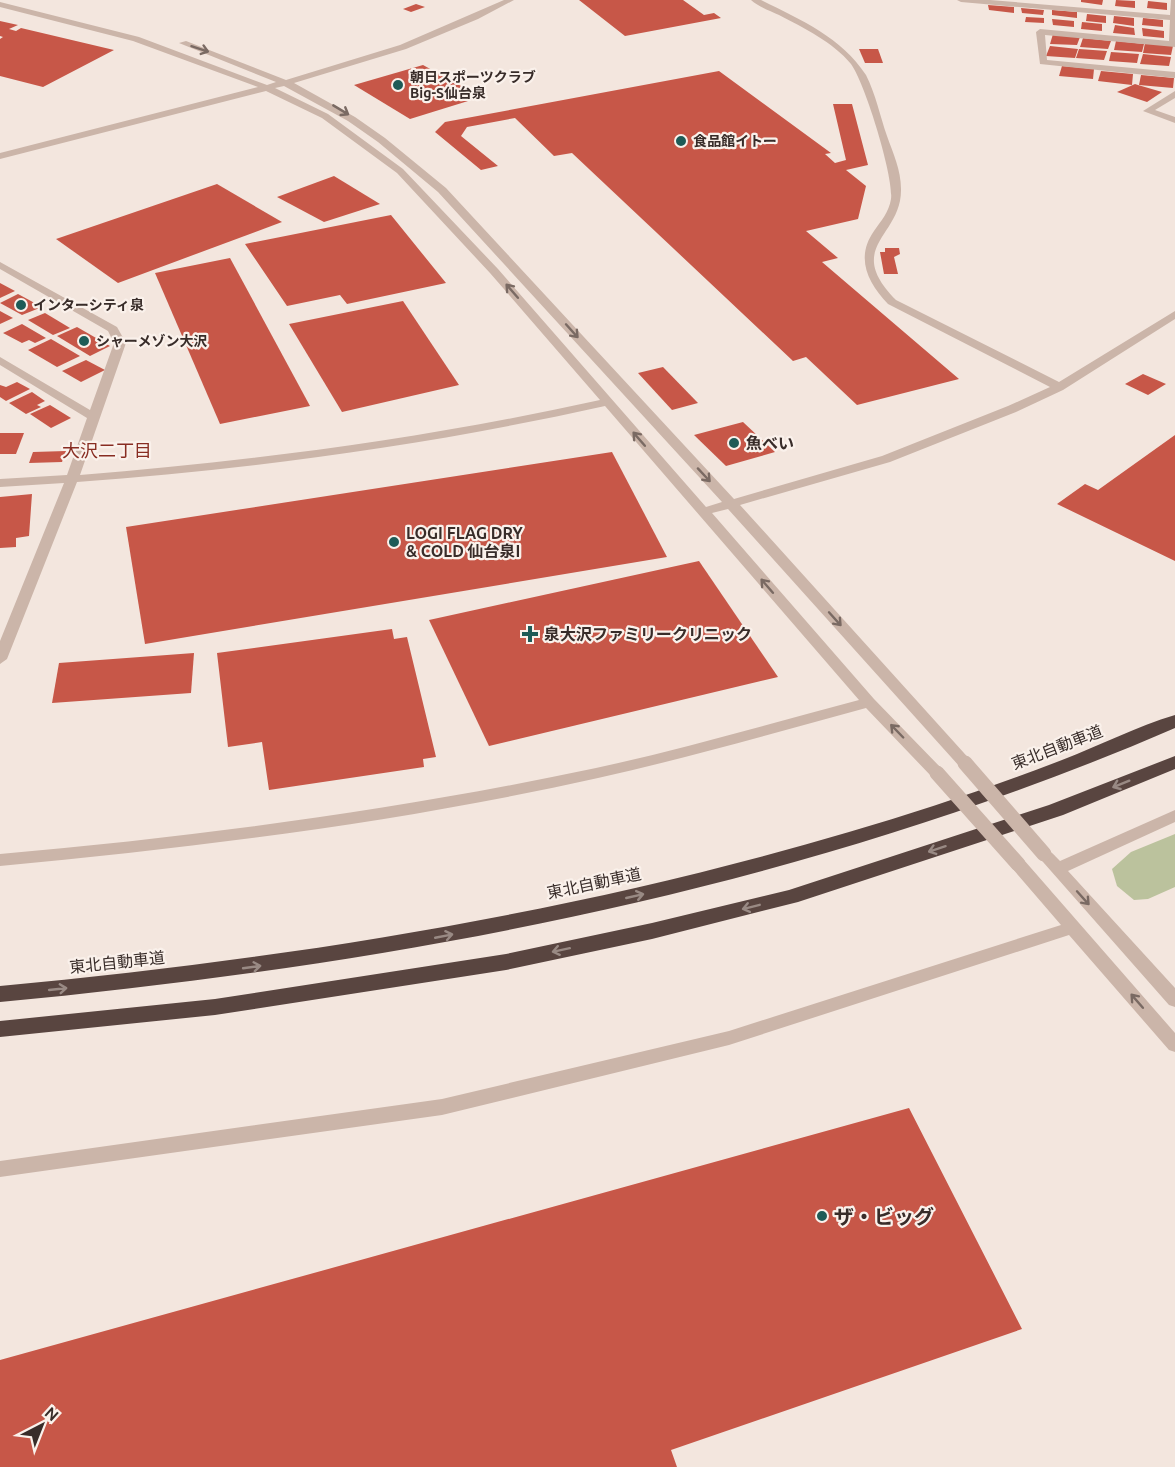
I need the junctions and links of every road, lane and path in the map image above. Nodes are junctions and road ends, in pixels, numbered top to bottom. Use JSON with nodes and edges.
{"nodes":[{"id":1,"x":24,"y":0,"type":"edge"},
{"id":2,"x":510,"y":0,"type":"edge"},
{"id":3,"x":755,"y":0,"type":"edge"},
{"id":4,"x":961,"y":0,"type":"edge"},
{"id":5,"x":1175,"y":0,"type":"edge"},
{"id":6,"x":0,"y":4,"type":"edge"},
{"id":7,"x":1172,"y":18,"type":"junction"},
{"id":8,"x":104,"y":20,"type":"dead end"},
{"id":9,"x":169,"y":38,"type":"dead end"},
{"id":10,"x":1174,"y":44,"type":"edge"},
{"id":11,"x":1175,"y":75,"type":"edge"},
{"id":12,"x":289,"y":82,"type":"junction"},
{"id":13,"x":268,"y":87,"type":"junction"},
{"id":14,"x":1175,"y":94,"type":"edge"},
{"id":15,"x":1175,"y":120,"type":"edge"},
{"id":16,"x":0,"y":156,"type":"edge"},
{"id":17,"x":0,"y":265,"type":"edge"},
{"id":18,"x":1175,"y":314,"type":"edge"},
{"id":19,"x":0,"y":360,"type":"edge"},
{"id":20,"x":1059,"y":387,"type":"junction"},
{"id":21,"x":607,"y":402,"type":"junction"},
{"id":22,"x":94,"y":417,"type":"junction"},
{"id":23,"x":72,"y":479,"type":"junction"},
{"id":24,"x":0,"y":483,"type":"edge"},
{"id":25,"x":731,"y":505,"type":"junction"},
{"id":26,"x":703,"y":512,"type":"junction"},
{"id":27,"x":0,"y":658,"type":"edge"},
{"id":28,"x":869,"y":702,"type":"junction"},
{"id":29,"x":1175,"y":721,"type":"edge"},
{"id":30,"x":1175,"y":762,"type":"edge"},
{"id":31,"x":1175,"y":816,"type":"edge"},
{"id":32,"x":0,"y":860,"type":"edge"},
{"id":33,"x":1057,"y":869,"type":"junction"},
{"id":34,"x":1073,"y":927,"type":"junction"},
{"id":35,"x":0,"y":994,"type":"edge"},
{"id":36,"x":1175,"y":999,"type":"edge"},
{"id":37,"x":0,"y":1029,"type":"edge"},
{"id":38,"x":1175,"y":1045,"type":"edge"},
{"id":39,"x":0,"y":1168,"type":"edge"}],
"edges":[{"from":1,"to":8,"type":"street"},
{"from":2,"to":12,"type":"street"},
{"from":3,"to":20,"type":"street"},
{"from":4,"to":7,"type":"street"},
{"from":5,"to":7,"type":"street"},
{"from":6,"to":13,"type":"street"},
{"from":7,"to":10,"type":"street"},
{"from":9,"to":12,"type":"street","one_way":true},
{"from":10,"to":11,"type":"street"},
{"from":12,"to":13,"type":"street"},
{"from":12,"to":25,"type":"street","one_way":true},
{"from":13,"to":16,"type":"street"},
{"from":21,"to":13,"type":"street","one_way":true},
{"from":14,"to":15,"type":"street"},
{"from":17,"to":22,"type":"street"},
{"from":18,"to":20,"type":"street"},
{"from":19,"to":22,"type":"street"},
{"from":20,"to":25,"type":"street"},
{"from":21,"to":23,"type":"street"},
{"from":26,"to":21,"type":"street","one_way":true},
{"from":22,"to":23,"type":"street"},
{"from":23,"to":24,"type":"street"},
{"from":23,"to":27,"type":"street"},
{"from":25,"to":26,"type":"street"},
{"from":25,"to":33,"type":"street","one_way":true,"bridge":true},
{"from":28,"to":26,"type":"street","one_way":true},
{"from":28,"to":32,"type":"street"},
{"from":34,"to":28,"type":"street","one_way":true,"bridge":true},
{"from":35,"to":29,"type":"highway","name":"東北自動車道","one_way":true},
{"from":30,"to":37,"type":"highway","one_way":true},
{"from":31,"to":33,"type":"street"},
{"from":33,"to":36,"type":"street","one_way":true},
{"from":38,"to":34,"type":"street","one_way":true},
{"from":34,"to":39,"type":"street"}]}
